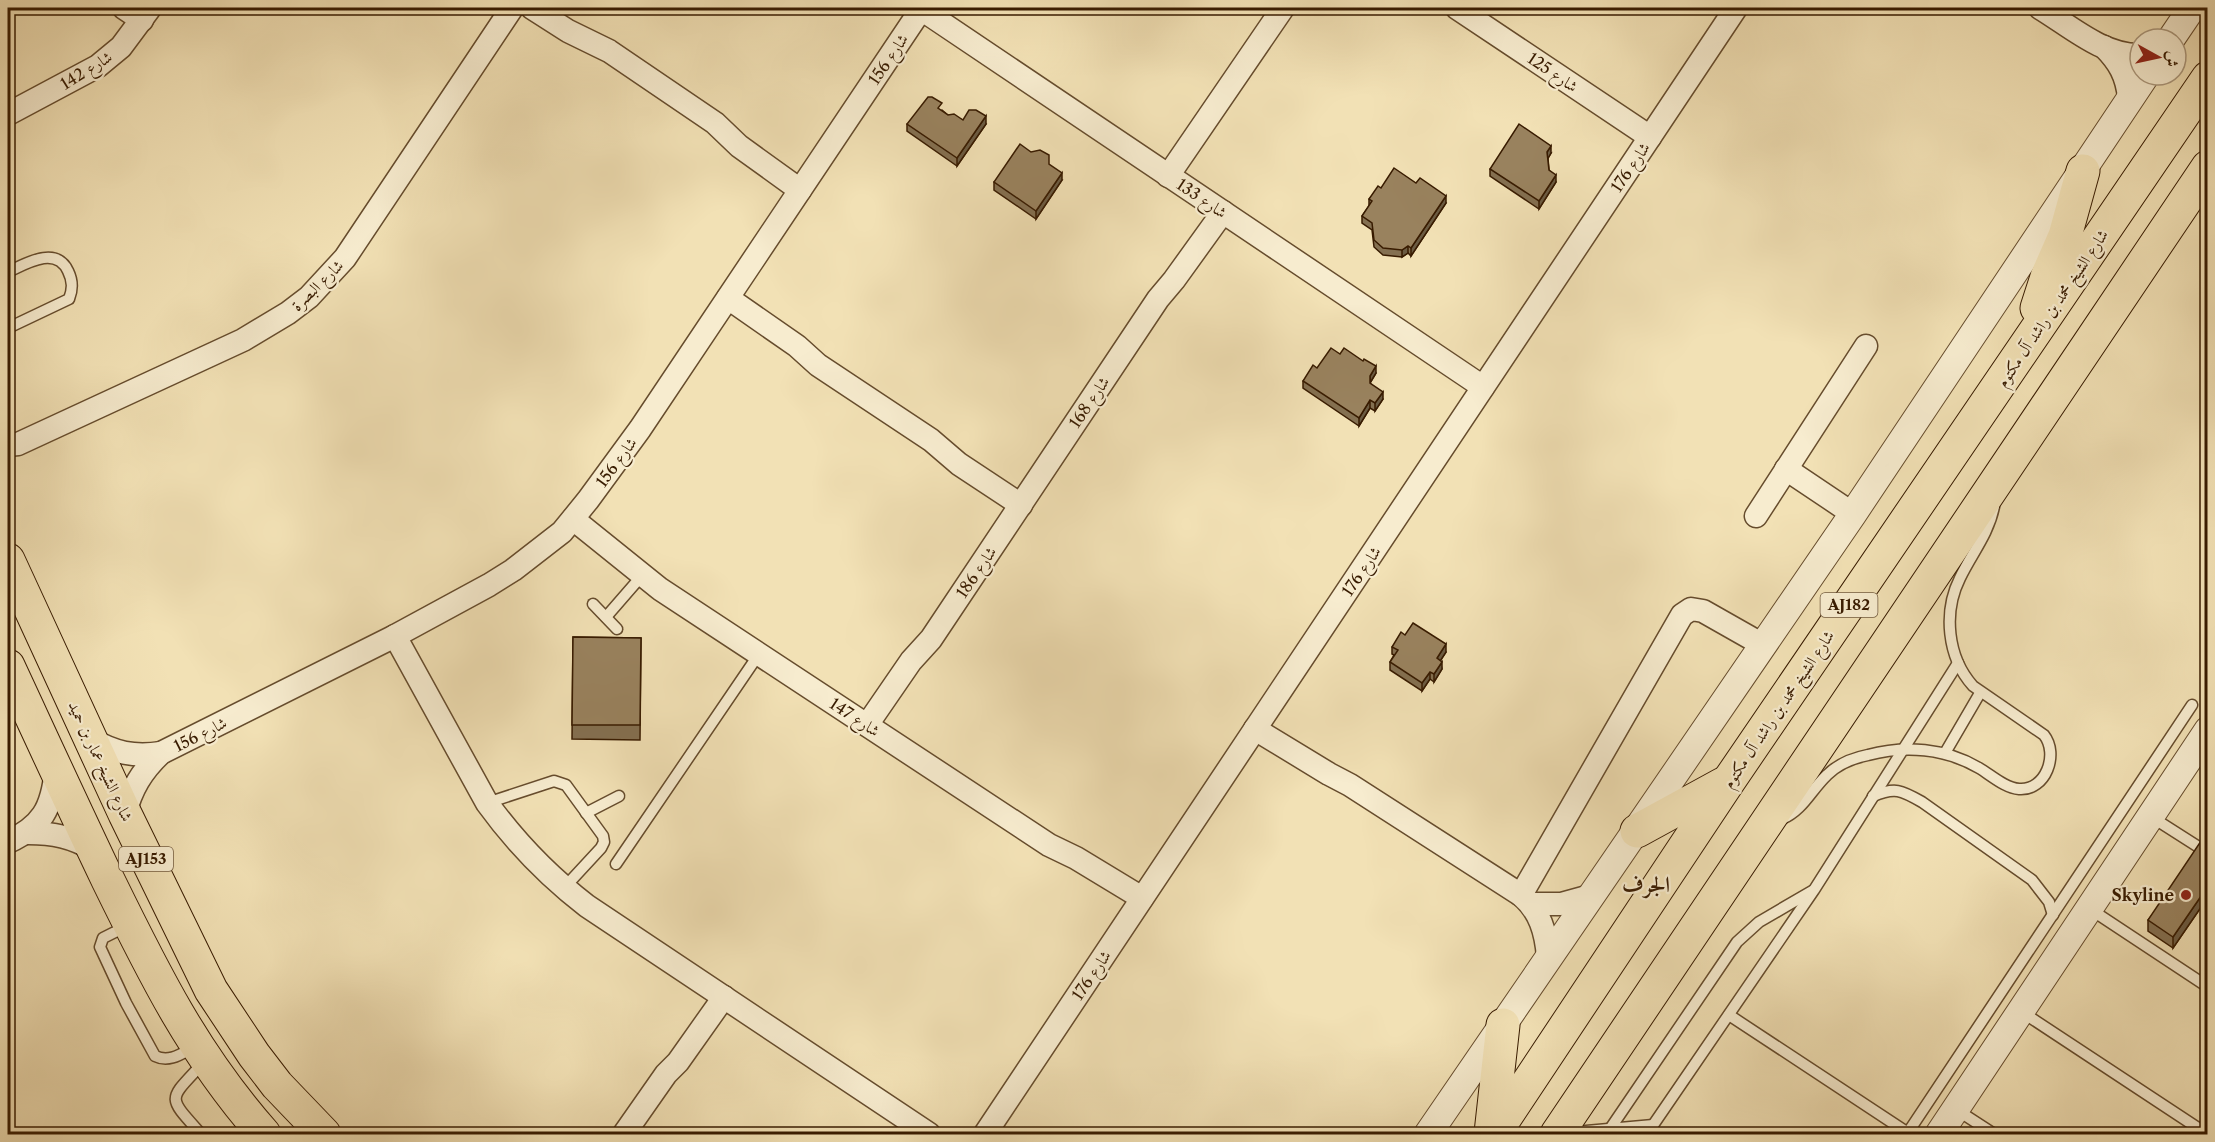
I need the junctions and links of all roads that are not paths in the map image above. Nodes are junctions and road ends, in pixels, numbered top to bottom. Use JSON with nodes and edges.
{"nodes":[{"id":1,"x":512,"y":8,"type":"edge"},
{"id":2,"x":532,"y":8,"type":"edge"},
{"id":3,"x":553,"y":8,"type":"edge"},
{"id":4,"x":921,"y":8,"type":"edge"},
{"id":5,"x":1283,"y":8,"type":"edge"},
{"id":6,"x":1457,"y":8,"type":"edge"},
{"id":7,"x":1736,"y":8,"type":"edge"},
{"id":8,"x":2040,"y":8,"type":"edge"},
{"id":9,"x":2192,"y":8,"type":"edge"},
{"id":10,"x":138,"y":12,"type":"edge"},
{"id":11,"x":2179,"y":27,"type":"edge"},
{"id":12,"x":2104,"y":47,"type":"junction"},
{"id":13,"x":609,"y":51,"type":"junction"},
{"id":14,"x":2128,"y":53,"type":"edge"},
{"id":15,"x":2208,"y":78,"type":"edge"},
{"id":16,"x":2137,"y":87,"type":"edge"},
{"id":17,"x":2129,"y":98,"type":"junction"},
{"id":18,"x":8,"y":114,"type":"edge"},
{"id":19,"x":1650,"y":137,"type":"junction"},
{"id":20,"x":2208,"y":167,"type":"edge"},
{"id":21,"x":2083,"y":171,"type":"junction"},
{"id":22,"x":1168,"y":176,"type":"junction"},
{"id":23,"x":804,"y":184,"type":"junction"},
{"id":24,"x":1216,"y":208,"type":"junction"},
{"id":25,"x":8,"y":272,"type":"edge"},
{"id":26,"x":724,"y":304,"type":"junction"},
{"id":27,"x":8,"y":328,"type":"edge"},
{"id":28,"x":2031,"y":340,"type":"junction"},
{"id":29,"x":1866,"y":346,"type":"dead end"},
{"id":30,"x":1483,"y":387,"type":"junction"},
{"id":31,"x":11,"y":448,"type":"edge"},
{"id":32,"x":1786,"y":469,"type":"junction"},
{"id":33,"x":1997,"y":482,"type":"junction"},
{"id":34,"x":1024,"y":499,"type":"junction"},
{"id":35,"x":1853,"y":514,"type":"junction"},
{"id":36,"x":1756,"y":516,"type":"dead end"},
{"id":37,"x":567,"y":525,"type":"junction"},
{"id":38,"x":8,"y":560,"type":"edge"},
{"id":39,"x":639,"y":579,"type":"junction"},
{"id":40,"x":660,"y":589,"type":"junction"},
{"id":41,"x":593,"y":604,"type":"dead end"},
{"id":42,"x":606,"y":618,"type":"junction"},
{"id":43,"x":617,"y":629,"type":"dead end"},
{"id":44,"x":395,"y":636,"type":"junction"},
{"id":45,"x":1763,"y":645,"type":"junction"},
{"id":46,"x":759,"y":654,"type":"junction"},
{"id":47,"x":1958,"y":663,"type":"junction"},
{"id":48,"x":8,"y":666,"type":"edge"},
{"id":49,"x":1980,"y":693,"type":"junction"},
{"id":50,"x":2192,"y":705,"type":"dead end"},
{"id":51,"x":1259,"y":723,"type":"junction"},
{"id":52,"x":873,"y":729,"type":"junction"},
{"id":53,"x":2208,"y":730,"type":"edge"},
{"id":54,"x":91,"y":739,"type":"junction"},
{"id":55,"x":1902,"y":750,"type":"junction"},
{"id":56,"x":161,"y":753,"type":"junction"},
{"id":57,"x":1945,"y":753,"type":"junction"},
{"id":58,"x":56,"y":770,"type":"junction"},
{"id":59,"x":1728,"y":782,"type":"junction"},
{"id":60,"x":619,"y":796,"type":"dead end"},
{"id":61,"x":1872,"y":797,"type":"junction"},
{"id":62,"x":488,"y":803,"type":"junction"},
{"id":63,"x":586,"y":813,"type":"junction"},
{"id":64,"x":125,"y":814,"type":"junction"},
{"id":65,"x":2146,"y":823,"type":"junction"},
{"id":66,"x":1767,"y":824,"type":"junction"},
{"id":67,"x":2109,"y":830,"type":"junction"},
{"id":68,"x":1637,"y":831,"type":"junction"},
{"id":69,"x":17,"y":838,"type":"edge"},
{"id":70,"x":94,"y":850,"type":"junction"},
{"id":71,"x":2208,"y":853,"type":"edge"},
{"id":72,"x":616,"y":864,"type":"dead end"},
{"id":73,"x":564,"y":888,"type":"junction"},
{"id":74,"x":1814,"y":890,"type":"junction"},
{"id":75,"x":1590,"y":896,"type":"junction"},
{"id":76,"x":1526,"y":899,"type":"junction"},
{"id":77,"x":1138,"y":904,"type":"junction"},
{"id":78,"x":2089,"y":909,"type":"junction"},
{"id":79,"x":2053,"y":915,"type":"junction"},
{"id":80,"x":1548,"y":957,"type":"junction"},
{"id":81,"x":2208,"y":987,"type":"edge"},
{"id":82,"x":718,"y":993,"type":"junction"},
{"id":83,"x":2021,"y":1011,"type":"junction"},
{"id":84,"x":1729,"y":1015,"type":"junction"},
{"id":85,"x":1503,"y":1025,"type":"junction"},
{"id":86,"x":200,"y":1053,"type":"junction"},
{"id":87,"x":1956,"y":1110,"type":"junction"},
{"id":88,"x":1610,"y":1129,"type":"junction"},
{"id":89,"x":1650,"y":1130,"type":"edge"},
{"id":90,"x":201,"y":1134,"type":"edge"},
{"id":91,"x":264,"y":1134,"type":"edge"},
{"id":92,"x":324,"y":1134,"type":"edge"},
{"id":93,"x":624,"y":1134,"type":"edge"},
{"id":94,"x":929,"y":1134,"type":"edge"},
{"id":95,"x":985,"y":1134,"type":"edge"},
{"id":96,"x":1428,"y":1134,"type":"edge"},
{"id":97,"x":1493,"y":1134,"type":"edge"},
{"id":98,"x":1557,"y":1134,"type":"edge"},
{"id":99,"x":1907,"y":1134,"type":"edge"},
{"id":100,"x":1939,"y":1134,"type":"edge"},
{"id":101,"x":1994,"y":1134,"type":"edge"},
{"id":102,"x":2207,"y":1134,"type":"edge"}],
"edges":[{"from":1,"to":31,"type":"street","name":"شارع البصرة"},
{"from":2,"to":13,"type":"street"},
{"from":3,"to":13,"type":"street"},
{"from":4,"to":22,"type":"street","name":"شارع 133"},
{"from":4,"to":23,"type":"street","name":"شارع 156"},
{"from":5,"to":22,"type":"street"},
{"from":6,"to":19,"type":"street","name":"شارع 125"},
{"from":7,"to":19,"type":"street","name":"شارع 176"},
{"from":8,"to":12,"type":"street"},
{"from":9,"to":11,"type":"street"},
{"from":10,"to":18,"type":"street","name":"شارع 142"},
{"from":12,"to":14,"type":"street"},
{"from":12,"to":17,"type":"street"},
{"from":13,"to":23,"type":"street"},
{"from":15,"to":28,"type":"main road","name":"شارع الشيخ محمد بن راشد آل مكتوم","number":"AJ182"},
{"from":16,"to":17,"type":"street"},
{"from":17,"to":21,"type":"street"},
{"from":19,"to":30,"type":"street","name":"شارع 176"},
{"from":20,"to":33,"type":"main road","number":"AJ182"},
{"from":21,"to":28,"type":"main road"},
{"from":21,"to":35,"type":"street"},
{"from":22,"to":24,"type":"street","name":"شارع 133"},
{"from":23,"to":26,"type":"street","name":"شارع 156"},
{"from":24,"to":30,"type":"street","name":"شارع 133"},
{"from":24,"to":34,"type":"street","name":"شارع 168"},
{"from":25,"to":27,"type":"lane"},
{"from":26,"to":34,"type":"street"},
{"from":26,"to":37,"type":"street","name":"شارع 156"},
{"from":28,"to":59,"type":"main road","name":"شارع الشيخ محمد بن راشد آل مكتوم","number":"AJ182"},
{"from":29,"to":32,"type":"street"},
{"from":30,"to":51,"type":"street","name":"شارع 176"},
{"from":32,"to":35,"type":"street"},
{"from":32,"to":36,"type":"street"},
{"from":33,"to":47,"type":"lane"},
{"from":33,"to":66,"type":"main road","number":"AJ182"},
{"from":34,"to":52,"type":"street","name":"شارع 186"},
{"from":35,"to":45,"type":"street"},
{"from":37,"to":39,"type":"street","name":"شارع 147"},
{"from":37,"to":40,"type":"street","name":"شارع 147"},
{"from":37,"to":44,"type":"street","name":"شارع 156"},
{"from":38,"to":54,"type":"main road","name":"شارع الشيخ عمار بن حميد","number":"AJ153"},
{"from":39,"to":40,"type":"street","name":"شارع 147"},
{"from":39,"to":42,"type":"lane"},
{"from":40,"to":46,"type":"street","name":"شارع 147"},
{"from":41,"to":42,"type":"lane"},
{"from":42,"to":43,"type":"lane"},
{"from":44,"to":56,"type":"street","name":"شارع 156"},
{"from":44,"to":62,"type":"street"},
{"from":45,"to":68,"type":"street"},
{"from":45,"to":76,"type":"street"},
{"from":46,"to":52,"type":"street","name":"شارع 147"},
{"from":46,"to":72,"type":"lane"},
{"from":47,"to":49,"type":"lane"},
{"from":47,"to":55,"type":"lane"},
{"from":48,"to":58,"type":"main road","number":"AJ153"},
{"from":49,"to":57,"type":"lane"},
{"from":49,"to":57,"type":"lane"},
{"from":50,"to":67,"type":"lane"},
{"from":51,"to":76,"type":"street"},
{"from":51,"to":77,"type":"street","name":"شارع 176"},
{"from":52,"to":77,"type":"street","name":"شارع 147"},
{"from":53,"to":65,"type":"street"},
{"from":54,"to":56,"type":"street","name":"شارع 156"},
{"from":54,"to":64,"type":"main road","name":"شارع الشيخ عمار بن حميد","number":"AJ153"},
{"from":55,"to":57,"type":"lane"},
{"from":55,"to":61,"type":"lane"},
{"from":55,"to":66,"type":"lane"},
{"from":56,"to":64,"type":"street","name":"شارع 156"},
{"from":58,"to":69,"type":"street"},
{"from":58,"to":70,"type":"main road","number":"AJ153"},
{"from":59,"to":68,"type":"main road"},
{"from":59,"to":97,"type":"main road","name":"شارع الشيخ محمد بن راشد آل مكتوم","number":"AJ182"},
{"from":60,"to":63,"type":"lane"},
{"from":61,"to":74,"type":"lane"},
{"from":61,"to":79,"type":"lane"},
{"from":62,"to":63,"type":"lane"},
{"from":62,"to":73,"type":"street"},
{"from":63,"to":73,"type":"lane"},
{"from":64,"to":92,"type":"main road","name":"شارع الشيخ عمار بن حميد","number":"AJ153"},
{"from":65,"to":67,"type":"lane"},
{"from":65,"to":71,"type":"lane"},
{"from":65,"to":78,"type":"street"},
{"from":66,"to":98,"type":"main road","number":"AJ182"},
{"from":67,"to":79,"type":"lane"},
{"from":68,"to":75,"type":"street"},
{"from":69,"to":70,"type":"street"},
{"from":70,"to":86,"type":"main road","number":"AJ153"},
{"from":73,"to":82,"type":"street"},
{"from":74,"to":84,"type":"lane"},
{"from":74,"to":88,"type":"lane"},
{"from":75,"to":76,"type":"street"},
{"from":75,"to":80,"type":"street"},
{"from":76,"to":80,"type":"street"},
{"from":77,"to":95,"type":"street","name":"شارع 176"},
{"from":78,"to":81,"type":"lane"},
{"from":78,"to":83,"type":"street"},
{"from":79,"to":99,"type":"lane"},
{"from":80,"to":85,"type":"street"},
{"from":82,"to":93,"type":"street"},
{"from":82,"to":94,"type":"street"},
{"from":83,"to":87,"type":"street"},
{"from":83,"to":102,"type":"lane"},
{"from":84,"to":89,"type":"lane"},
{"from":84,"to":99,"type":"lane"},
{"from":85,"to":96,"type":"street"},
{"from":85,"to":97,"type":"main road"},
{"from":86,"to":90,"type":"lane"},
{"from":86,"to":91,"type":"main road","number":"AJ153"},
{"from":87,"to":100,"type":"street"},
{"from":87,"to":101,"type":"lane"},
{"from":88,"to":89,"type":"lane"},
{"from":88,"to":98,"type":"lane"}]}
